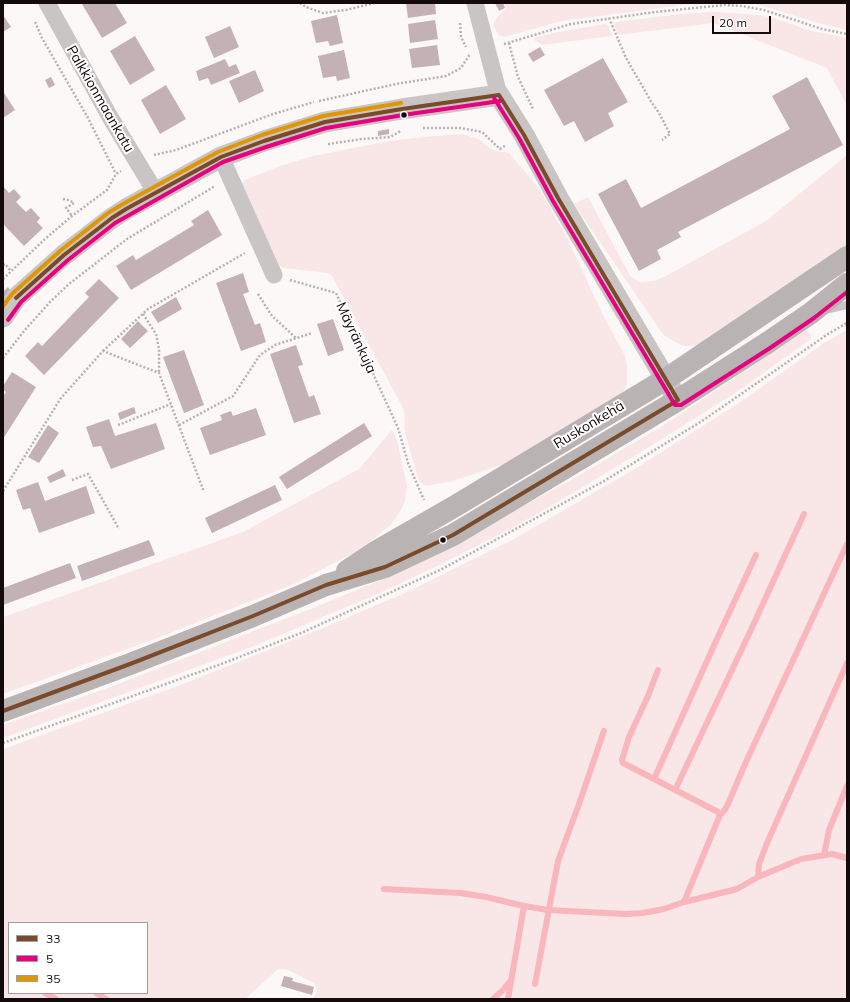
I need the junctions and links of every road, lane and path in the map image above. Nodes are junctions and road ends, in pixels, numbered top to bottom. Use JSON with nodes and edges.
{"nodes":[{"id":1,"x":47,"y":3,"type":"edge"},
{"id":2,"x":300,"y":3,"type":"edge"},
{"id":3,"x":374,"y":3,"type":"edge"},
{"id":4,"x":475,"y":3,"type":"edge"},
{"id":5,"x":609,"y":18,"type":"junction"},
{"id":6,"x":33,"y":19,"type":"dead end"},
{"id":7,"x":847,"y":34,"type":"edge"},
{"id":8,"x":509,"y":43,"type":"junction"},
{"id":9,"x":486,"y":49,"type":"junction"},
{"id":10,"x":446,"y":76,"type":"dead end"},
{"id":11,"x":499,"y":95,"type":"junction"},
{"id":12,"x":535,"y":111,"type":"dead end"},
{"id":13,"x":662,"y":140,"type":"dead end"},
{"id":14,"x":221,"y":156,"type":"junction"},
{"id":15,"x":156,"y":193,"type":"junction"},
{"id":16,"x":63,"y":199,"type":"dead end"},
{"id":17,"x":72,"y":216,"type":"junction"},
{"id":18,"x":260,"y":244,"type":"junction"},
{"id":19,"x":847,"y":257,"type":"edge"},
{"id":20,"x":3,"y":266,"type":"edge"},
{"id":21,"x":11,"y":271,"type":"junction"},
{"id":22,"x":274,"y":275,"type":"joint"},
{"id":23,"x":3,"y":279,"type":"edge"},
{"id":24,"x":847,"y":284,"type":"edge"},
{"id":25,"x":258,"y":294,"type":"dead end"},
{"id":26,"x":847,"y":304,"type":"edge"},
{"id":27,"x":811,"y":313,"type":"junction"},
{"id":28,"x":143,"y":314,"type":"junction"},
{"id":29,"x":3,"y":317,"type":"edge"},
{"id":30,"x":312,"y":333,"type":"dead end"},
{"id":31,"x":296,"y":338,"type":"junction"},
{"id":32,"x":103,"y":351,"type":"junction"},
{"id":33,"x":159,"y":373,"type":"junction"},
{"id":34,"x":666,"y":379,"type":"junction"},
{"id":35,"x":678,"y":400,"type":"junction"},
{"id":36,"x":171,"y":404,"type":"junction"},
{"id":37,"x":118,"y":425,"type":"dead end"},
{"id":38,"x":179,"y":425,"type":"junction"},
{"id":39,"x":72,"y":480,"type":"dead end"},
{"id":40,"x":3,"y":491,"type":"edge"},
{"id":41,"x":204,"y":492,"type":"dead end"},
{"id":42,"x":432,"y":519,"type":"junction"},
{"id":43,"x":118,"y":529,"type":"dead end"},
{"id":44,"x":326,"y":585,"type":"junction"},
{"id":45,"x":3,"y":711,"type":"edge"}],
"edges":[{"from":1,"to":15,"type":"street","name":"Palkkionmaankatu"},
{"from":2,"to":3,"type":"path"},
{"from":4,"to":9,"type":"street"},
{"from":5,"to":7,"type":"path"},
{"from":5,"to":8,"type":"path"},
{"from":5,"to":13,"type":"path"},
{"from":6,"to":17,"type":"path"},
{"from":8,"to":9,"type":"path"},
{"from":8,"to":12,"type":"path"},
{"from":9,"to":10,"type":"path"},
{"from":9,"to":11,"type":"street"},
{"from":11,"to":14,"type":"street"},
{"from":11,"to":34,"type":"street"},
{"from":14,"to":15,"type":"street"},
{"from":14,"to":18,"type":"street"},
{"from":15,"to":29,"type":"street"},
{"from":16,"to":17,"type":"path"},
{"from":17,"to":21,"type":"path"},
{"from":18,"to":22,"type":"street"},
{"from":18,"to":28,"type":"path"},
{"from":19,"to":34,"type":"main road","name":"Ruskonkehä"},
{"from":20,"to":21,"type":"path"},
{"from":21,"to":23,"type":"path"},
{"from":22,"to":42,"type":"path","name":"Mäyränkuja"},
{"from":24,"to":27,"type":"main road","name":"Ruskonkehä"},
{"from":25,"to":31,"type":"path"},
{"from":26,"to":27,"type":"lane"},
{"from":27,"to":35,"type":"main road","name":"Ruskonkehä"},
{"from":28,"to":32,"type":"path"},
{"from":28,"to":33,"type":"path"},
{"from":30,"to":31,"type":"path"},
{"from":31,"to":38,"type":"path"},
{"from":32,"to":33,"type":"path"},
{"from":32,"to":40,"type":"path"},
{"from":33,"to":36,"type":"path"},
{"from":34,"to":35,"type":"street"},
{"from":34,"to":42,"type":"main road","name":"Ruskonkehä"},
{"from":35,"to":44,"type":"main road","name":"Ruskonkehä"},
{"from":36,"to":37,"type":"path"},
{"from":36,"to":38,"type":"path"},
{"from":38,"to":41,"type":"path"},
{"from":39,"to":43,"type":"path"},
{"from":42,"to":44,"type":"main road","name":"Ruskonkehä"},
{"from":44,"to":45,"type":"main road","name":"Ruskonkehä"}]}
